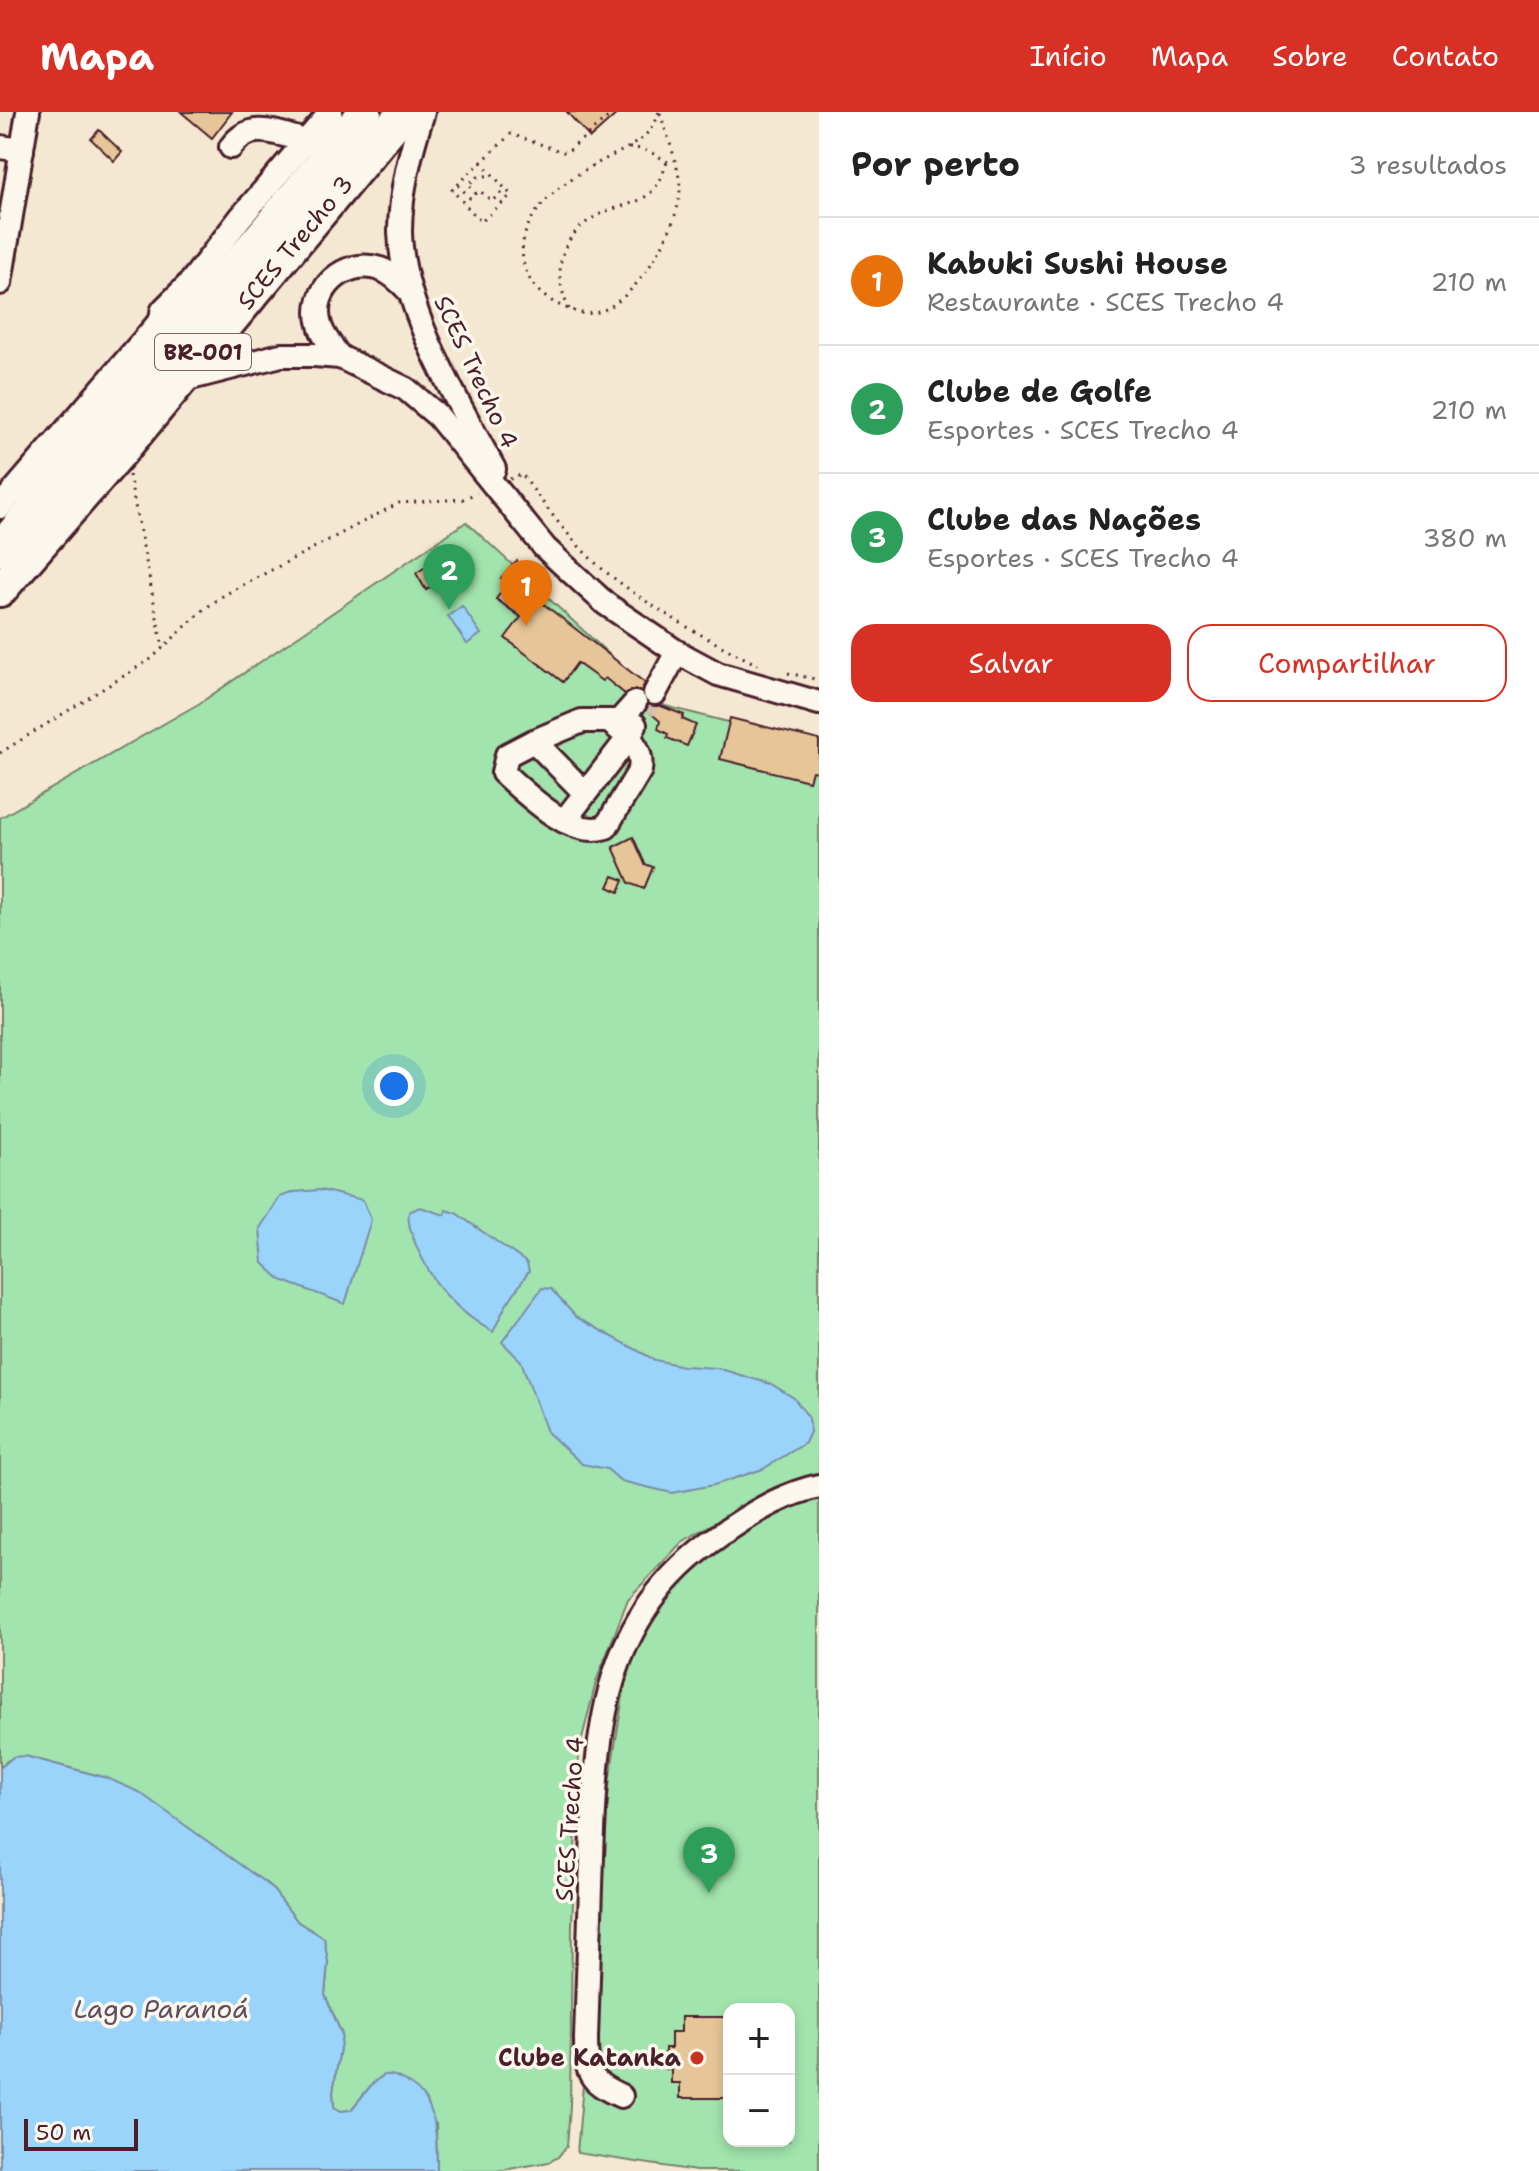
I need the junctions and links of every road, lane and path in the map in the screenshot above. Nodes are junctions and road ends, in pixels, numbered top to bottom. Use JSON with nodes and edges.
{"nodes":[{"id":1,"x":28,"y":112,"type":"edge"},
{"id":2,"x":331,"y":112,"type":"edge"},
{"id":3,"x":365,"y":112,"type":"edge"},
{"id":4,"x":404,"y":112,"type":"edge"},
{"id":5,"x":423,"y":112,"type":"edge"},
{"id":6,"x":614,"y":112,"type":"edge"},
{"id":7,"x":660,"y":112,"type":"edge"},
{"id":8,"x":306,"y":141,"type":"junction"},
{"id":9,"x":231,"y":147,"type":"dead end"},
{"id":10,"x":11,"y":148,"type":"edge"},
{"id":11,"x":629,"y":148,"type":"junction"},
{"id":12,"x":481,"y":162,"type":"junction"},
{"id":13,"x":667,"y":162,"type":"junction"},
{"id":14,"x":675,"y":167,"type":"junction"},
{"id":15,"x":493,"y":175,"type":"junction"},
{"id":16,"x":458,"y":185,"type":"junction"},
{"id":17,"x":505,"y":189,"type":"junction"},
{"id":18,"x":476,"y":194,"type":"junction"},
{"id":19,"x":290,"y":200,"type":"junction"},
{"id":20,"x":0,"y":283,"type":"edge"},
{"id":21,"x":410,"y":292,"type":"junction"},
{"id":22,"x":569,"y":309,"type":"junction"},
{"id":23,"x":167,"y":313,"type":"junction"},
{"id":24,"x":340,"y":357,"type":"junction"},
{"id":25,"x":178,"y":381,"type":"junction"},
{"id":26,"x":124,"y":448,"type":"junction"},
{"id":27,"x":498,"y":484,"type":"junction"},
{"id":28,"x":0,"y":507,"type":"edge"},
{"id":29,"x":0,"y":549,"type":"edge"},
{"id":30,"x":0,"y":590,"type":"edge"},
{"id":31,"x":163,"y":648,"type":"junction"},
{"id":32,"x":677,"y":652,"type":"junction"},
{"id":33,"x":765,"y":668,"type":"dead end"},
{"id":34,"x":778,"y":671,"type":"dead end"},
{"id":35,"x":819,"y":680,"type":"edge"},
{"id":36,"x":649,"y":693,"type":"junction"},
{"id":37,"x":819,"y":703,"type":"edge"},
{"id":38,"x":610,"y":722,"type":"junction"},
{"id":39,"x":629,"y":737,"type":"junction"},
{"id":40,"x":534,"y":741,"type":"junction"},
{"id":41,"x":0,"y":753,"type":"edge"},
{"id":42,"x":584,"y":792,"type":"junction"},
{"id":43,"x":564,"y":821,"type":"junction"},
{"id":44,"x":819,"y":1486,"type":"edge"},
{"id":45,"x":621,"y":2096,"type":"dead end"}],
"edges":[{"from":1,"to":10,"type":"street"},
{"from":2,"to":8,"type":"street"},
{"from":3,"to":19,"type":"highway","name":"SCES Trecho 3","number":"BR-001"},
{"from":4,"to":25,"type":"highway","name":"SCES Trecho 3","number":"BR-001"},
{"from":5,"to":21,"type":"street","name":"SCES Trecho 4"},
{"from":6,"to":12,"type":"path"},
{"from":7,"to":11,"type":"path"},
{"from":7,"to":14,"type":"path"},
{"from":8,"to":9,"type":"street"},
{"from":8,"to":23,"type":"street"},
{"from":10,"to":20,"type":"street"},
{"from":11,"to":13,"type":"path"},
{"from":11,"to":22,"type":"path"},
{"from":12,"to":15,"type":"path"},
{"from":12,"to":16,"type":"path"},
{"from":13,"to":14,"type":"path"},
{"from":13,"to":22,"type":"path"},
{"from":14,"to":22,"type":"path"},
{"from":15,"to":17,"type":"path"},
{"from":15,"to":18,"type":"path"},
{"from":16,"to":17,"type":"path"},
{"from":16,"to":18,"type":"path"},
{"from":17,"to":18,"type":"path"},
{"from":19,"to":23,"type":"highway"},
{"from":19,"to":29,"type":"highway","name":"SCES Trecho 3","number":"BR-001"},
{"from":21,"to":24,"type":"street"},
{"from":21,"to":27,"type":"street","name":"SCES Trecho 4"},
{"from":23,"to":28,"type":"street"},
{"from":24,"to":25,"type":"street","name":"SCES Trecho 4"},
{"from":24,"to":27,"type":"street","name":"SCES Trecho 4"},
{"from":25,"to":26,"type":"highway","name":"SCES Trecho 3","number":"BR-001"},
{"from":26,"to":30,"type":"highway","name":"SCES Trecho 3","number":"BR-001"},
{"from":26,"to":31,"type":"path"},
{"from":27,"to":31,"type":"path"},
{"from":27,"to":32,"type":"street","name":"SCES Trecho 4"},
{"from":27,"to":33,"type":"path"},
{"from":31,"to":41,"type":"path"},
{"from":32,"to":36,"type":"street"},
{"from":32,"to":37,"type":"street","name":"SCES Trecho 4"},
{"from":34,"to":35,"type":"path"},
{"from":36,"to":38,"type":"street"},
{"from":36,"to":39,"type":"street"},
{"from":38,"to":39,"type":"street"},
{"from":38,"to":40,"type":"street"},
{"from":39,"to":42,"type":"street"},
{"from":39,"to":43,"type":"street"},
{"from":40,"to":42,"type":"street"},
{"from":40,"to":43,"type":"street"},
{"from":42,"to":43,"type":"street"},
{"from":44,"to":45,"type":"street","name":"SCES Trecho 4"}]}
